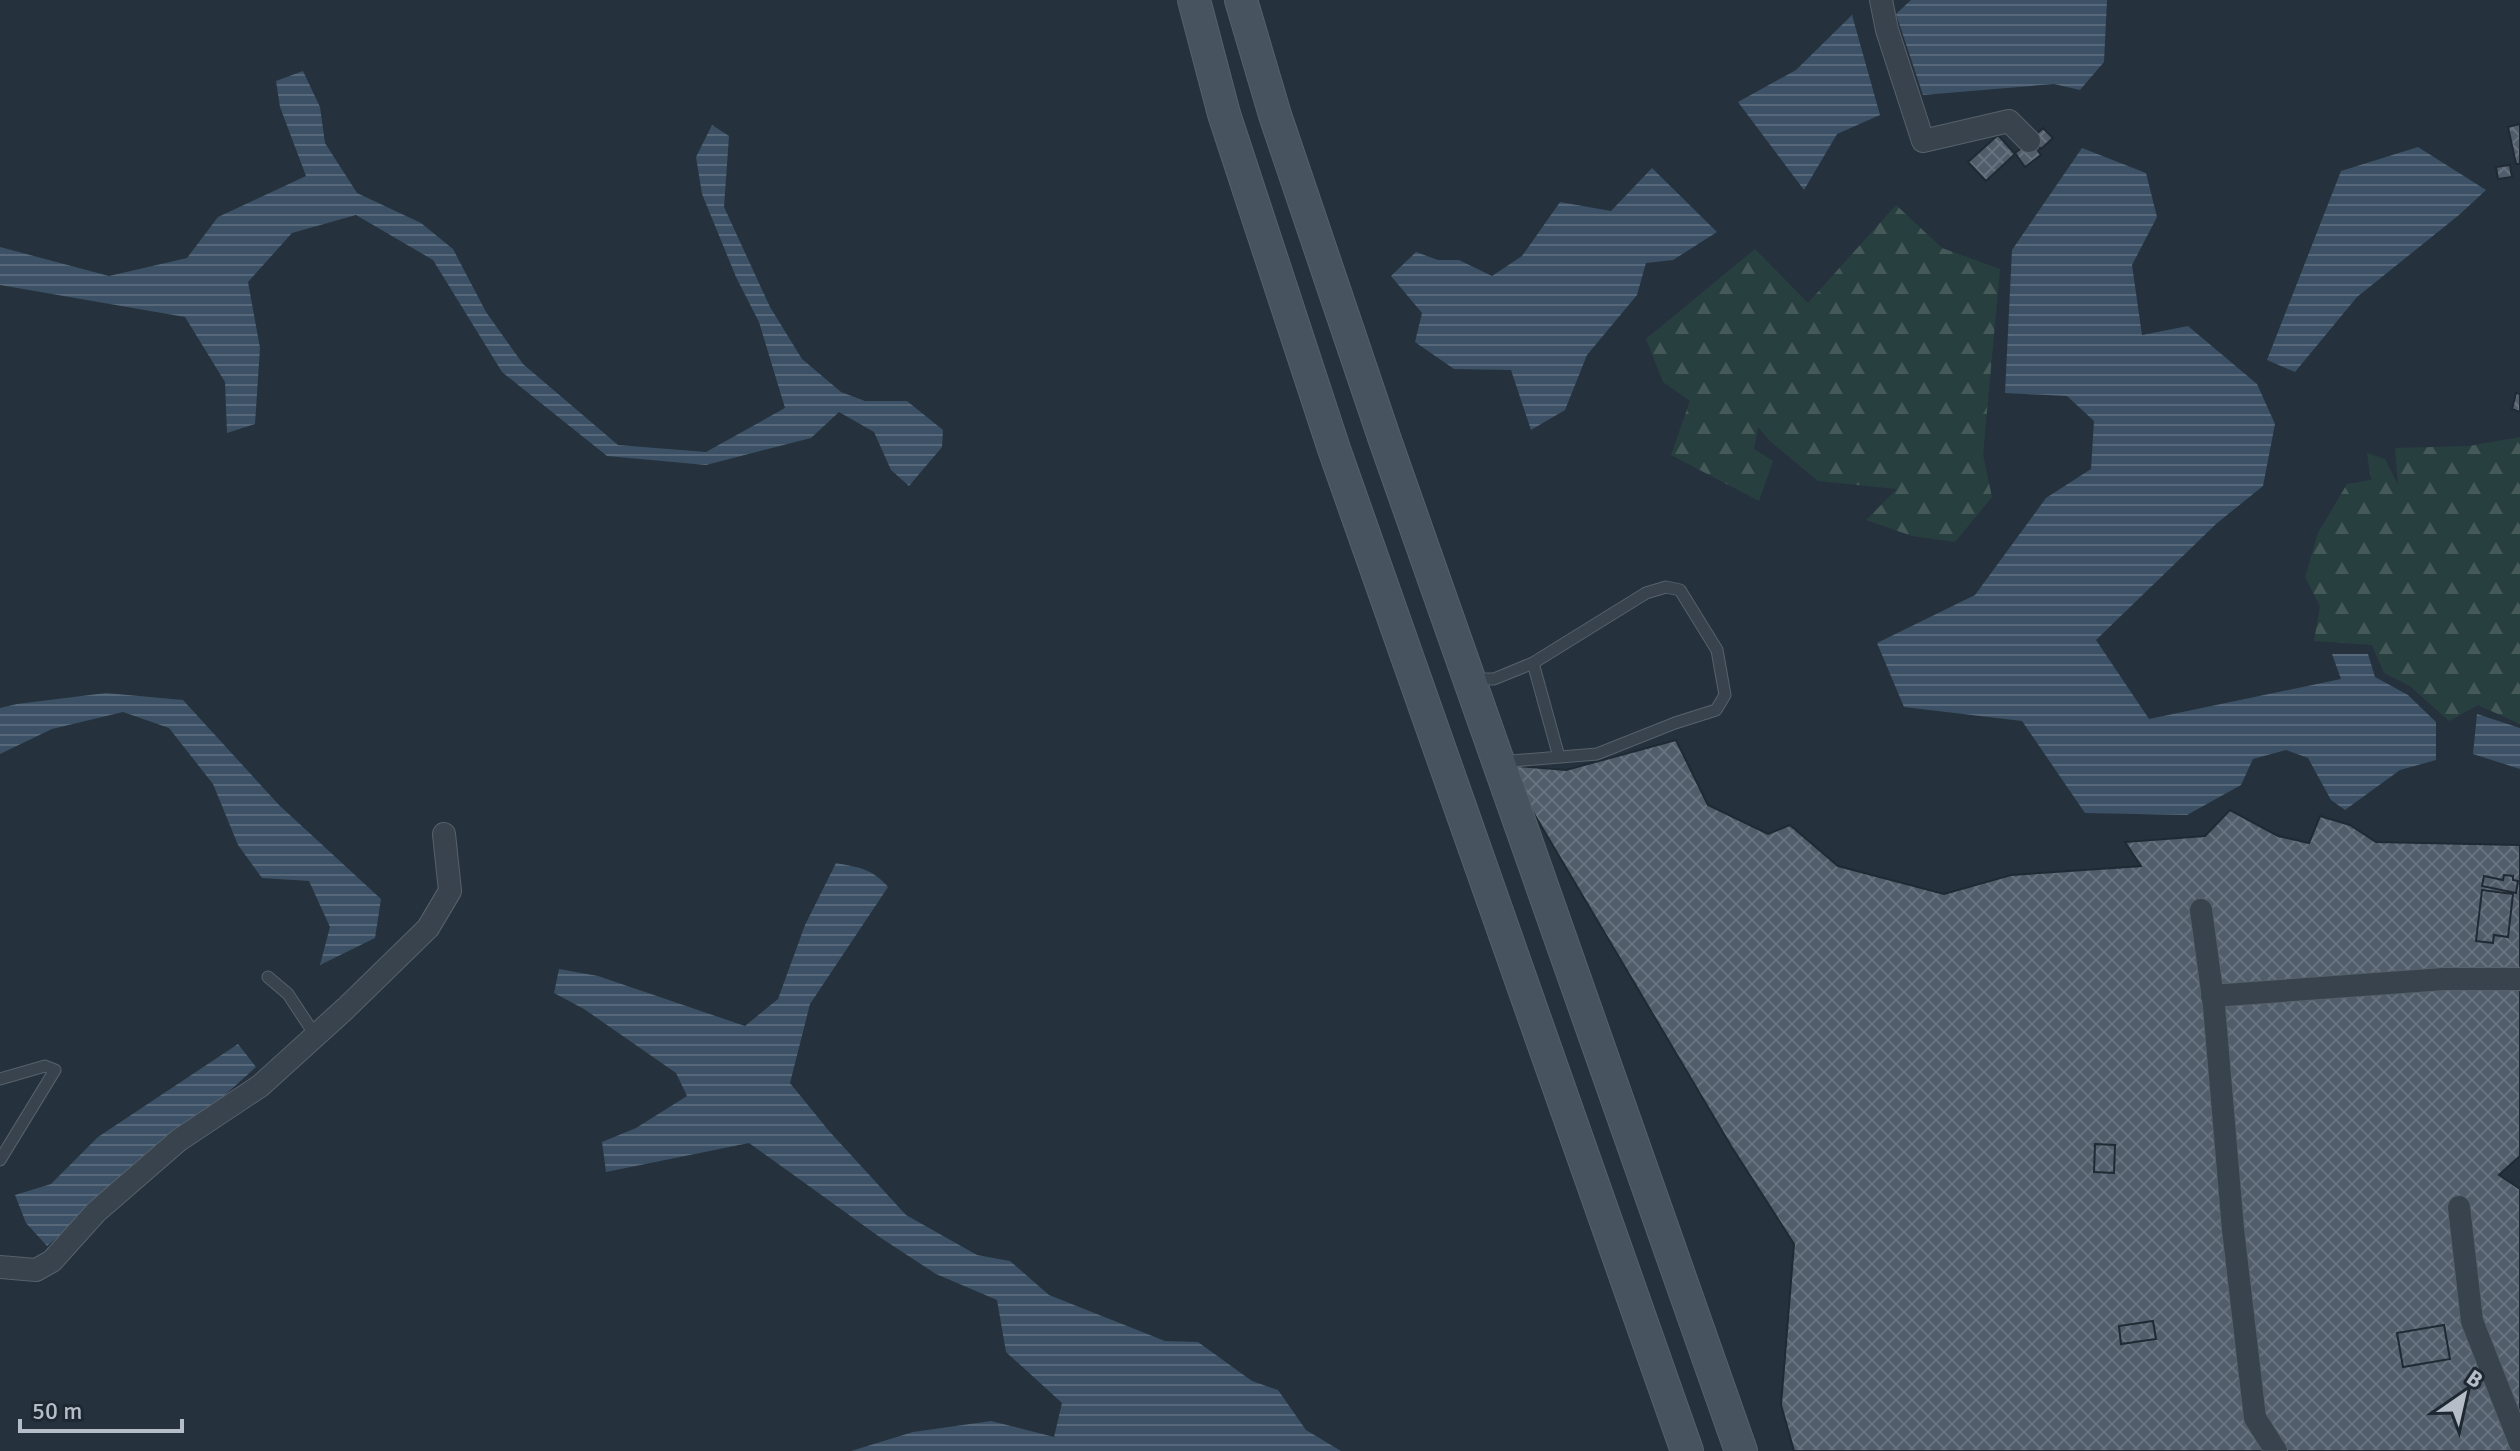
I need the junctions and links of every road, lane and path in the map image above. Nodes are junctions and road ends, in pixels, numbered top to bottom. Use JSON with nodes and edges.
{"nodes":[{"id":1,"x":1194,"y":0,"type":"edge"},
{"id":2,"x":1241,"y":0,"type":"edge"},
{"id":3,"x":1881,"y":0,"type":"edge"},
{"id":4,"x":2029,"y":141,"type":"dead end"},
{"id":5,"x":1385,"y":440,"type":"junction"},
{"id":6,"x":1334,"y":449,"type":"junction"},
{"id":7,"x":1533,"y":663,"type":"junction"},
{"id":8,"x":1470,"y":679,"type":"junction"},
{"id":9,"x":1559,"y":757,"type":"junction"},
{"id":10,"x":1499,"y":762,"type":"junction"},
{"id":11,"x":444,"y":834,"type":"dead end"},
{"id":12,"x":2201,"y":910,"type":"dead end"},
{"id":13,"x":268,"y":977,"type":"dead end"},
{"id":14,"x":2520,"y":979,"type":"edge"},
{"id":15,"x":2212,"y":996,"type":"junction"},
{"id":16,"x":315,"y":1035,"type":"junction"},
{"id":17,"x":0,"y":1079,"type":"edge"},
{"id":18,"x":0,"y":1160,"type":"edge"},
{"id":19,"x":2459,"y":1207,"type":"dead end"},
{"id":20,"x":0,"y":1267,"type":"edge"},
{"id":21,"x":2520,"y":1443,"type":"edge"},
{"id":22,"x":1687,"y":1451,"type":"edge"},
{"id":23,"x":1741,"y":1451,"type":"edge"},
{"id":24,"x":2276,"y":1451,"type":"edge"}],
"edges":[{"from":1,"to":6,"type":"main road"},
{"from":2,"to":5,"type":"main road"},
{"from":3,"to":4,"type":"street"},
{"from":5,"to":6,"type":"main road"},
{"from":5,"to":8,"type":"main road"},
{"from":6,"to":22,"type":"main road"},
{"from":7,"to":8,"type":"lane"},
{"from":7,"to":9,"type":"lane"},
{"from":7,"to":9,"type":"lane"},
{"from":8,"to":10,"type":"main road"},
{"from":9,"to":10,"type":"lane"},
{"from":10,"to":23,"type":"main road"},
{"from":11,"to":16,"type":"street"},
{"from":12,"to":15,"type":"street"},
{"from":13,"to":16,"type":"lane"},
{"from":14,"to":15,"type":"street"},
{"from":15,"to":24,"type":"street"},
{"from":16,"to":20,"type":"street"},
{"from":17,"to":18,"type":"lane"},
{"from":19,"to":21,"type":"street"}]}
